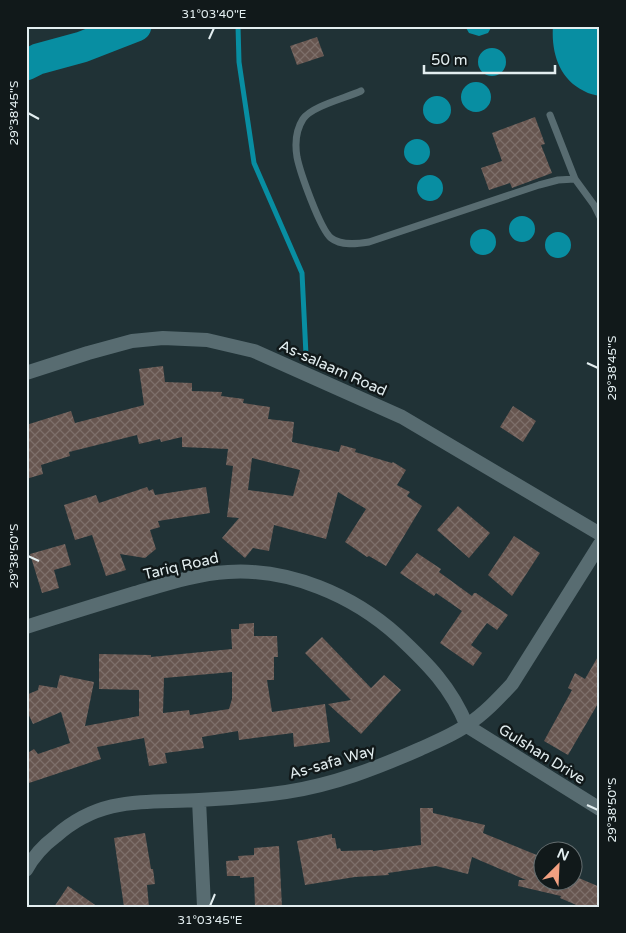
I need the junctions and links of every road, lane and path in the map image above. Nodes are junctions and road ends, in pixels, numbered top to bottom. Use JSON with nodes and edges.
{"nodes":[{"id":1,"x":361,"y":91,"type":"dead end"},
{"id":2,"x":550,"y":115,"type":"dead end"},
{"id":3,"x":575,"y":179,"type":"junction"},
{"id":4,"x":600,"y":217,"type":"edge"},
{"id":5,"x":26,"y":373,"type":"edge"},
{"id":6,"x":600,"y":534,"type":"edge"},
{"id":7,"x":600,"y":544,"type":"edge"},
{"id":8,"x":26,"y":626,"type":"edge"},
{"id":9,"x":467,"y":726,"type":"junction"},
{"id":10,"x":199,"y":800,"type":"junction"},
{"id":11,"x":600,"y":809,"type":"edge"},
{"id":12,"x":26,"y":870,"type":"edge"},
{"id":13,"x":204,"y":907,"type":"edge"}],
"edges":[{"from":1,"to":3,"type":"lane"},
{"from":2,"to":3,"type":"lane"},
{"from":3,"to":4,"type":"lane"},
{"from":5,"to":6,"type":"street","name":"As-salaam Road"},
{"from":7,"to":9,"type":"street","name":"As-safa Way"},
{"from":8,"to":9,"type":"street","name":"Tariq Road"},
{"from":9,"to":10,"type":"street","name":"As-safa Way"},
{"from":9,"to":11,"type":"street","name":"Gulshan Drive"},
{"from":10,"to":12,"type":"street","name":"As-safa Way"},
{"from":10,"to":13,"type":"street"}]}
